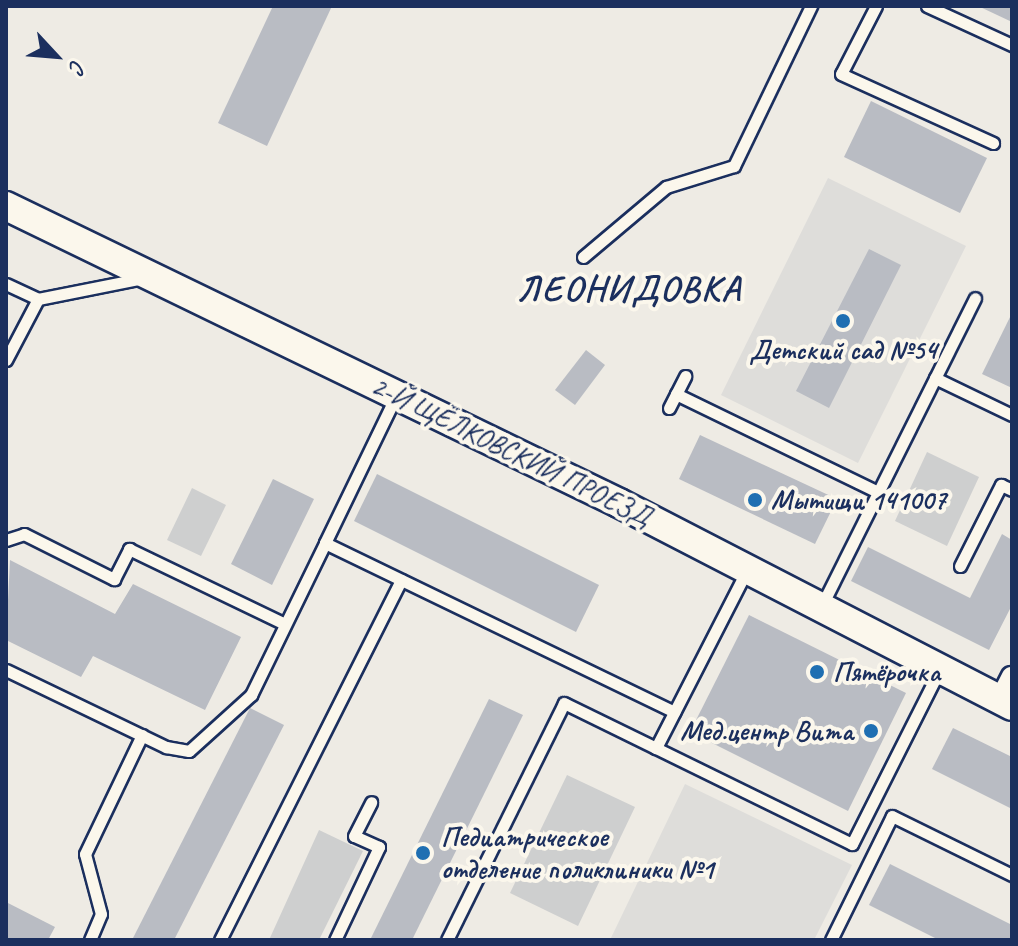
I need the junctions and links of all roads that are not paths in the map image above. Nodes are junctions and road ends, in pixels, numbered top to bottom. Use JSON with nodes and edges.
{"nodes":[{"id":1,"x":811,"y":6,"type":"edge"},
{"id":2,"x":876,"y":6,"type":"edge"},
{"id":3,"x":927,"y":6,"type":"edge"},
{"id":4,"x":1012,"y":45,"type":"edge"},
{"id":5,"x":993,"y":143,"type":"dead end"},
{"id":6,"x":6,"y":206,"type":"edge"},
{"id":7,"x":583,"y":257,"type":"dead end"},
{"id":8,"x":151,"y":276,"type":"junction"},
{"id":9,"x":6,"y":284,"type":"edge"},
{"id":10,"x":975,"y":298,"type":"dead end"},
{"id":11,"x":38,"y":299,"type":"junction"},
{"id":12,"x":6,"y":360,"type":"edge"},
{"id":13,"x":685,"y":376,"type":"dead end"},
{"id":14,"x":935,"y":378,"type":"junction"},
{"id":15,"x":676,"y":394,"type":"junction"},
{"id":16,"x":397,"y":395,"type":"junction"},
{"id":17,"x":669,"y":408,"type":"dead end"},
{"id":18,"x":1012,"y":415,"type":"edge"},
{"id":19,"x":1012,"y":490,"type":"edge"},
{"id":20,"x":878,"y":492,"type":"junction"},
{"id":21,"x":6,"y":540,"type":"edge"},
{"id":22,"x":325,"y":543,"type":"junction"},
{"id":23,"x":960,"y":566,"type":"dead end"},
{"id":24,"x":748,"y":569,"type":"junction"},
{"id":25,"x":401,"y":580,"type":"junction"},
{"id":26,"x":821,"y":607,"type":"junction"},
{"id":27,"x":285,"y":624,"type":"junction"},
{"id":28,"x":940,"y":669,"type":"junction"},
{"id":29,"x":6,"y":670,"type":"edge"},
{"id":30,"x":1008,"y":695,"type":"edge"},
{"id":31,"x":674,"y":712,"type":"junction"},
{"id":32,"x":142,"y":735,"type":"junction"},
{"id":33,"x":656,"y":748,"type":"junction"},
{"id":34,"x":371,"y":802,"type":"dead end"},
{"id":35,"x":1012,"y":875,"type":"edge"},
{"id":36,"x":90,"y":940,"type":"edge"},
{"id":37,"x":220,"y":940,"type":"edge"},
{"id":38,"x":335,"y":940,"type":"edge"},
{"id":39,"x":447,"y":940,"type":"edge"},
{"id":40,"x":831,"y":940,"type":"edge"}],
"edges":[{"from":1,"to":7,"type":"lane"},
{"from":2,"to":5,"type":"lane"},
{"from":3,"to":4,"type":"lane"},
{"from":6,"to":8,"type":"street","name":"2-Й ЩЁЛКОВСКИЙ ПРОЕЗД"},
{"from":8,"to":11,"type":"lane"},
{"from":8,"to":16,"type":"street","name":"2-Й ЩЁЛКОВСКИЙ ПРОЕЗД"},
{"from":9,"to":11,"type":"lane"},
{"from":10,"to":14,"type":"lane"},
{"from":11,"to":12,"type":"lane"},
{"from":13,"to":15,"type":"lane"},
{"from":14,"to":18,"type":"lane"},
{"from":14,"to":20,"type":"lane"},
{"from":15,"to":17,"type":"lane"},
{"from":15,"to":20,"type":"lane"},
{"from":16,"to":22,"type":"lane"},
{"from":16,"to":24,"type":"street","name":"2-Й ЩЁЛКОВСКИЙ ПРОЕЗД"},
{"from":19,"to":23,"type":"lane"},
{"from":20,"to":26,"type":"lane"},
{"from":21,"to":27,"type":"lane"},
{"from":22,"to":25,"type":"lane"},
{"from":22,"to":27,"type":"lane"},
{"from":24,"to":26,"type":"street","name":"2-Й ЩЁЛКОВСКИЙ ПРОЕЗД"},
{"from":24,"to":31,"type":"lane"},
{"from":25,"to":31,"type":"lane"},
{"from":25,"to":37,"type":"lane"},
{"from":26,"to":28,"type":"street","name":"2-Й ЩЁЛКОВСКИЙ ПРОЕЗД"},
{"from":27,"to":32,"type":"lane"},
{"from":28,"to":30,"type":"street","name":"2-Й ЩЁЛКОВСКИЙ ПРОЕЗД"},
{"from":28,"to":33,"type":"lane"},
{"from":29,"to":32,"type":"lane"},
{"from":31,"to":33,"type":"lane"},
{"from":32,"to":36,"type":"lane"},
{"from":33,"to":39,"type":"lane"},
{"from":34,"to":38,"type":"lane"},
{"from":35,"to":40,"type":"lane"}]}
